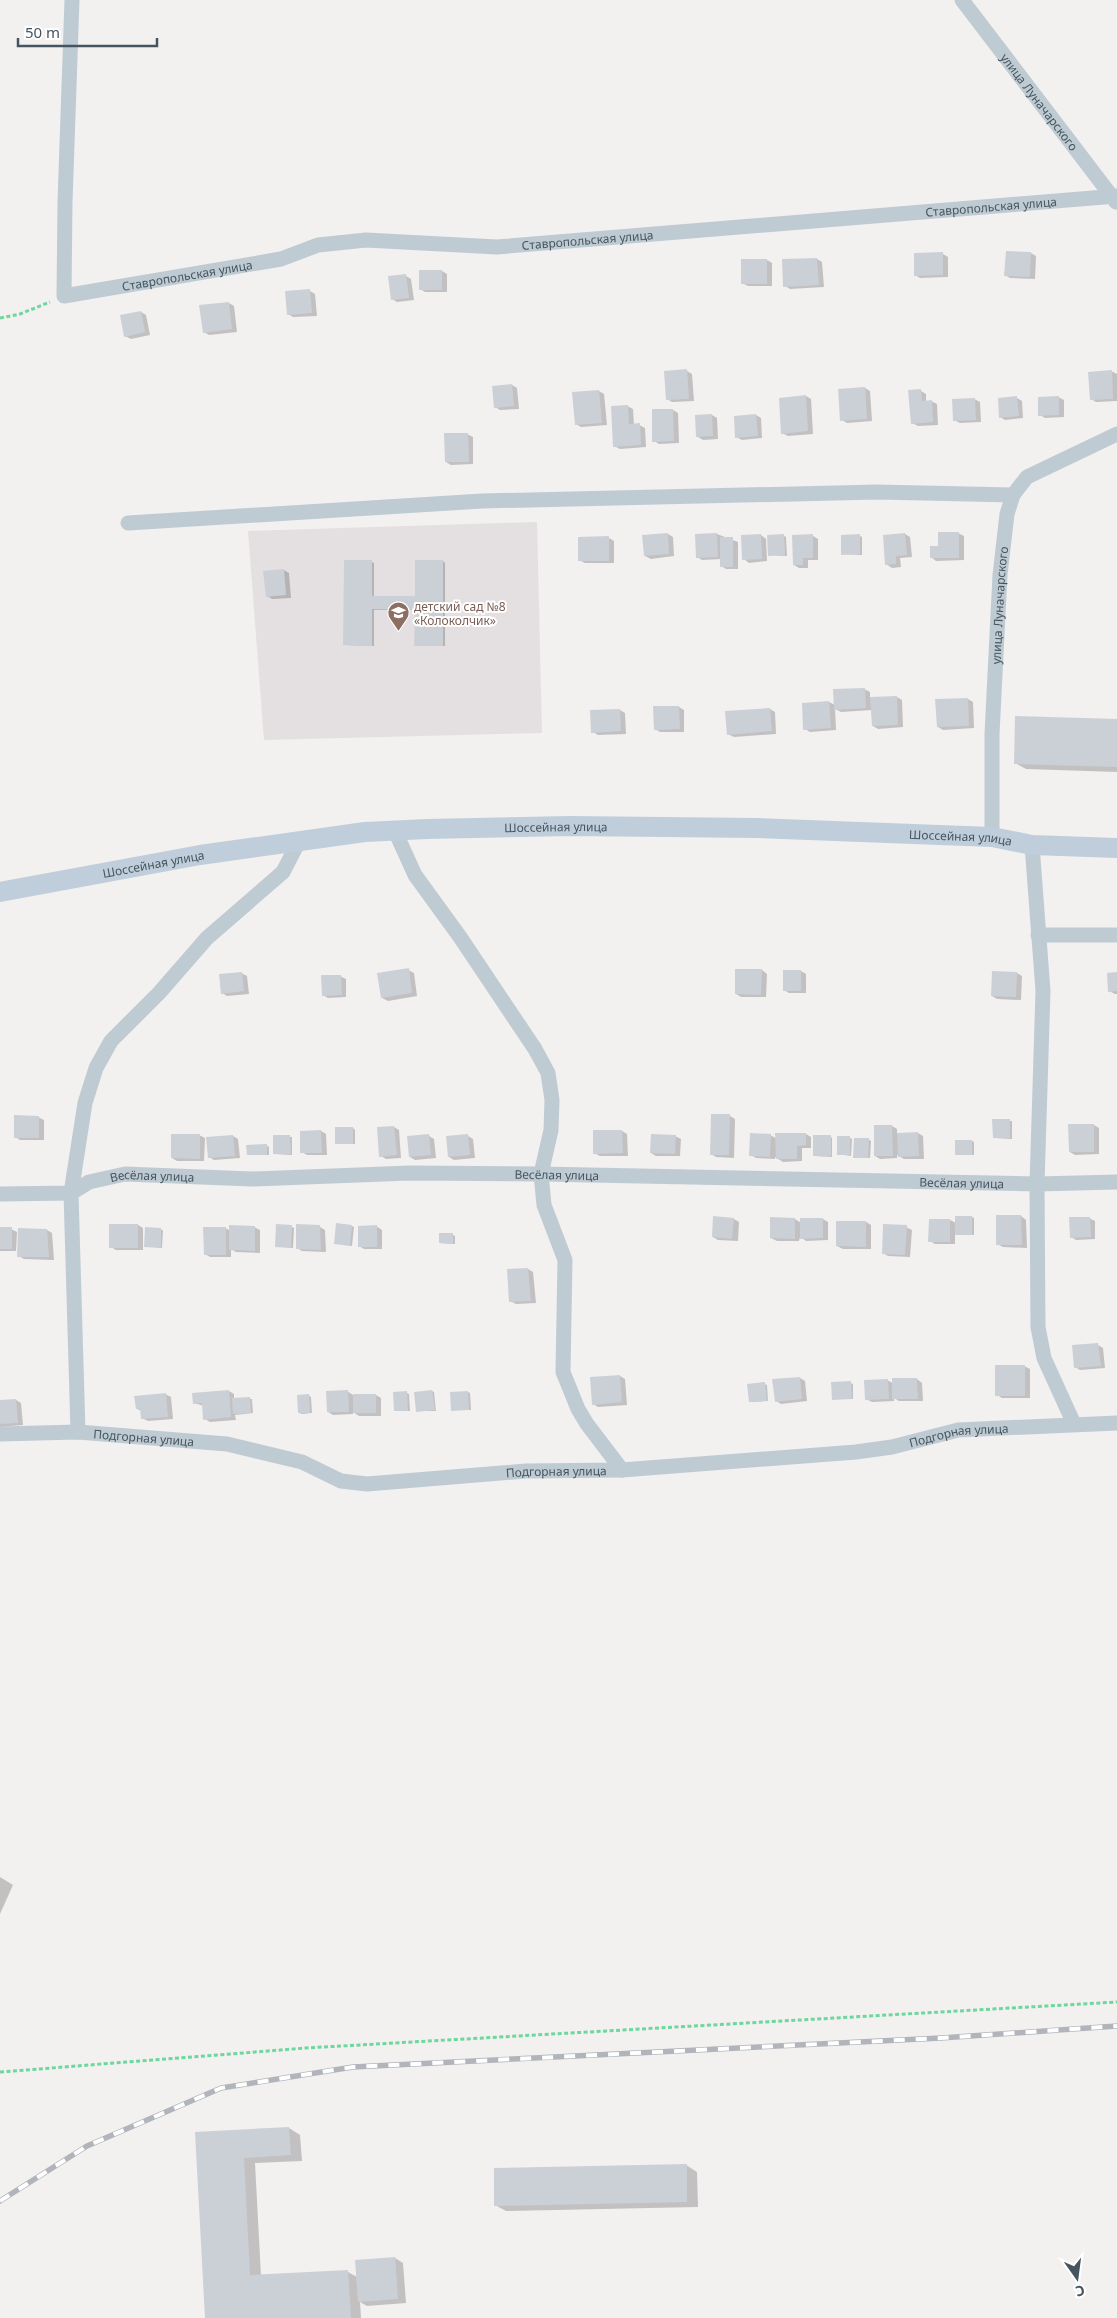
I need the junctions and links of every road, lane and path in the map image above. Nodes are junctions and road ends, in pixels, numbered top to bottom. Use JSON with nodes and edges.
{"nodes":[{"id":1,"x":72,"y":0,"type":"edge"},
{"id":2,"x":968,"y":3,"type":"edge"},
{"id":3,"x":1115,"y":199,"type":"edge"},
{"id":4,"x":64,"y":296,"type":"junction"},
{"id":5,"x":0,"y":318,"type":"edge"},
{"id":6,"x":1117,"y":434,"type":"edge"},
{"id":7,"x":1013,"y":495,"type":"junction"},
{"id":8,"x":128,"y":523,"type":"dead end"},
{"id":9,"x":395,"y":831,"type":"junction"},
{"id":10,"x":992,"y":837,"type":"junction"},
{"id":11,"x":299,"y":841,"type":"junction"},
{"id":12,"x":1032,"y":845,"type":"junction"},
{"id":13,"x":1117,"y":848,"type":"edge"},
{"id":14,"x":0,"y":892,"type":"edge"},
{"id":15,"x":1038,"y":935,"type":"junction"},
{"id":16,"x":1117,"y":935,"type":"edge"},
{"id":17,"x":541,"y":1174,"type":"junction"},
{"id":18,"x":1117,"y":1182,"type":"edge"},
{"id":19,"x":1037,"y":1184,"type":"junction"},
{"id":20,"x":71,"y":1193,"type":"junction"},
{"id":21,"x":0,"y":1194,"type":"edge"},
{"id":22,"x":1117,"y":1423,"type":"edge"},
{"id":23,"x":1074,"y":1424,"type":"junction"},
{"id":24,"x":78,"y":1432,"type":"junction"},
{"id":25,"x":0,"y":1434,"type":"edge"},
{"id":26,"x":622,"y":1470,"type":"junction"},
{"id":27,"x":1117,"y":2002,"type":"edge"},
{"id":28,"x":0,"y":2072,"type":"edge"}],
"edges":[{"from":1,"to":4,"type":"street"},
{"from":2,"to":3,"type":"street","name":"улица Луначарского"},
{"from":3,"to":4,"type":"street","name":"Ставропольская улица"},
{"from":4,"to":5,"type":"path"},
{"from":6,"to":7,"type":"street","name":"улица Луначарского"},
{"from":7,"to":8,"type":"street"},
{"from":7,"to":10,"type":"street","name":"улица Луначарского"},
{"from":9,"to":10,"type":"main road","name":"Шоссейная улица"},
{"from":9,"to":11,"type":"main road","name":"Шоссейная улица"},
{"from":9,"to":17,"type":"street"},
{"from":10,"to":12,"type":"main road","name":"Шоссейная улица"},
{"from":11,"to":14,"type":"main road","name":"Шоссейная улица"},
{"from":11,"to":20,"type":"street"},
{"from":12,"to":13,"type":"main road","name":"Шоссейная улица"},
{"from":12,"to":15,"type":"street"},
{"from":15,"to":16,"type":"street"},
{"from":15,"to":19,"type":"street"},
{"from":17,"to":19,"type":"street","name":"Весёлая улица"},
{"from":17,"to":20,"type":"street","name":"Весёлая улица"},
{"from":17,"to":26,"type":"street"},
{"from":18,"to":19,"type":"street","name":"Весёлая улица"},
{"from":19,"to":23,"type":"street"},
{"from":20,"to":21,"type":"street","name":"Весёлая улица"},
{"from":20,"to":24,"type":"street"},
{"from":22,"to":23,"type":"street","name":"Подгорная улица"},
{"from":23,"to":26,"type":"street","name":"Подгорная улица"},
{"from":24,"to":25,"type":"street","name":"Подгорная улица"},
{"from":24,"to":26,"type":"street","name":"Подгорная улица"},
{"from":27,"to":28,"type":"path"}]}
